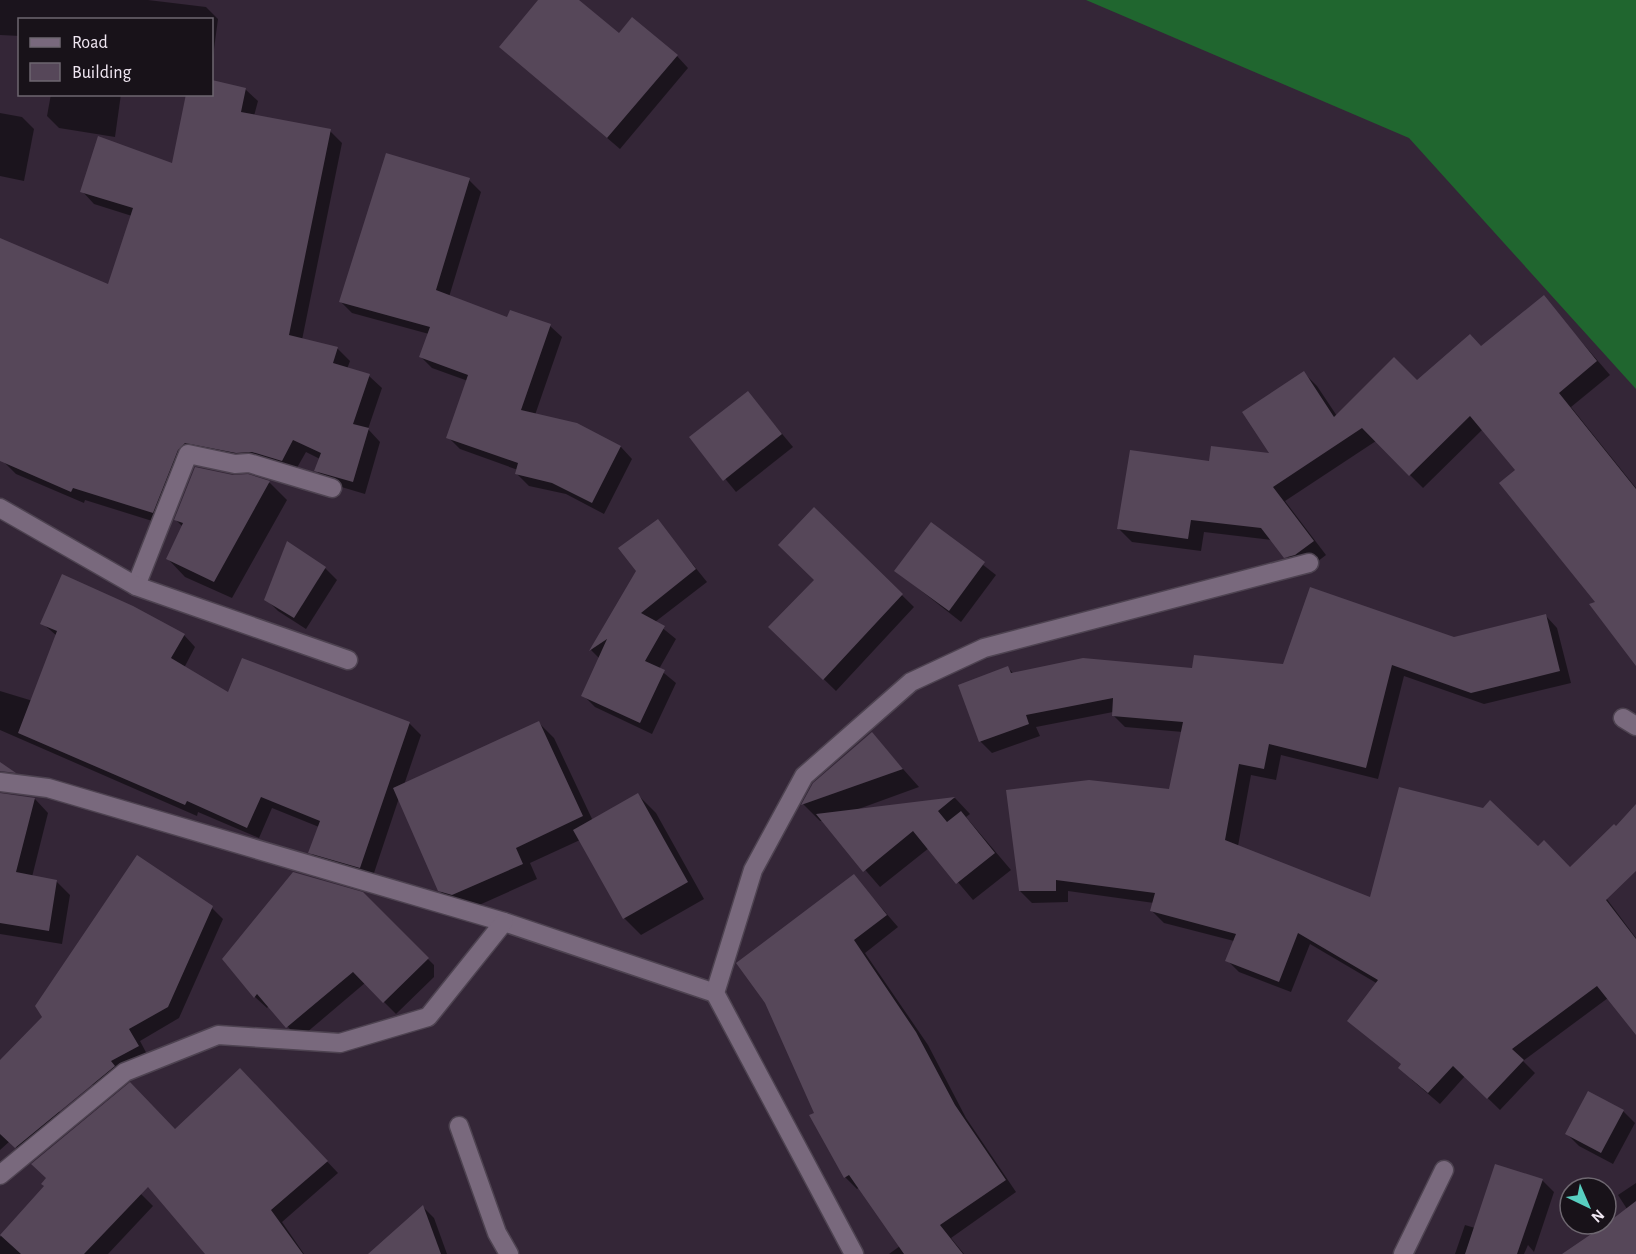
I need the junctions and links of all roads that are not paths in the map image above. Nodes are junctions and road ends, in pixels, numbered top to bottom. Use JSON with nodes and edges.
{"nodes":[{"id":1,"x":332,"y":488,"type":"dead end"},
{"id":2,"x":0,"y":508,"type":"edge"},
{"id":3,"x":1309,"y":563,"type":"dead end"},
{"id":4,"x":136,"y":586,"type":"junction"},
{"id":5,"x":348,"y":660,"type":"dead end"},
{"id":6,"x":0,"y":782,"type":"edge"},
{"id":7,"x":504,"y":922,"type":"junction"},
{"id":8,"x":715,"y":993,"type":"junction"},
{"id":9,"x":459,"y":1126,"type":"dead end"},
{"id":10,"x":2,"y":1169,"type":"edge"},
{"id":11,"x":1444,"y":1170,"type":"dead end"},
{"id":12,"x":509,"y":1254,"type":"edge"},
{"id":13,"x":854,"y":1254,"type":"edge"},
{"id":14,"x":1403,"y":1254,"type":"edge"}],
"edges":[{"from":1,"to":4,"type":"street"},
{"from":2,"to":4,"type":"street"},
{"from":3,"to":8,"type":"street"},
{"from":4,"to":5,"type":"street"},
{"from":6,"to":7,"type":"street"},
{"from":7,"to":8,"type":"street"},
{"from":7,"to":10,"type":"street"},
{"from":8,"to":13,"type":"street"},
{"from":9,"to":12,"type":"street"},
{"from":11,"to":14,"type":"street"}]}
